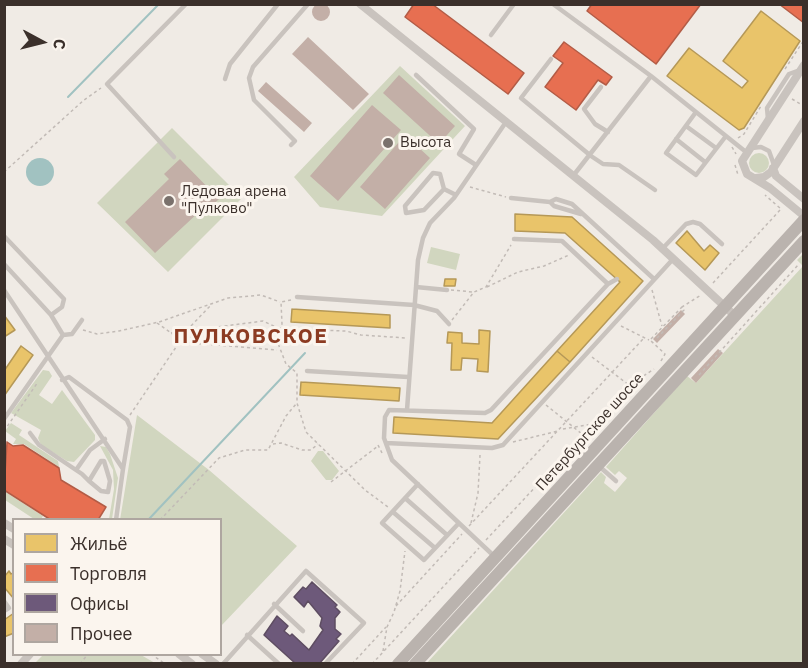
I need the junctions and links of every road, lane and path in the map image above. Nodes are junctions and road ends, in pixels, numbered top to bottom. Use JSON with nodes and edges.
{"nodes":[{"id":1,"x":186,"y":4,"type":"edge"},
{"id":2,"x":278,"y":4,"type":"edge"},
{"id":3,"x":308,"y":4,"type":"edge"},
{"id":4,"x":360,"y":4,"type":"edge"},
{"id":5,"x":514,"y":4,"type":"edge"},
{"id":6,"x":553,"y":4,"type":"edge"},
{"id":7,"x":567,"y":4,"type":"edge"},
{"id":8,"x":562,"y":11,"type":"junction"},
{"id":9,"x":491,"y":35,"type":"dead end"},
{"id":10,"x":804,"y":40,"type":"edge"},
{"id":11,"x":551,"y":59,"type":"dead end"},
{"id":12,"x":785,"y":68,"type":"dead end"},
{"id":13,"x":802,"y":68,"type":"edge"},
{"id":14,"x":416,"y":75,"type":"dead end"},
{"id":15,"x":651,"y":76,"type":"junction"},
{"id":16,"x":225,"y":79,"type":"dead end"},
{"id":17,"x":107,"y":84,"type":"junction"},
{"id":18,"x":601,"y":87,"type":"dead end"},
{"id":19,"x":767,"y":97,"type":"dead end"},
{"id":20,"x":696,"y":112,"type":"junction"},
{"id":21,"x":804,"y":121,"type":"edge"},
{"id":22,"x":506,"y":122,"type":"junction"},
{"id":23,"x":686,"y":126,"type":"junction"},
{"id":24,"x":608,"y":132,"type":"junction"},
{"id":25,"x":726,"y":136,"type":"junction"},
{"id":26,"x":676,"y":139,"type":"junction"},
{"id":27,"x":735,"y":143,"type":"junction"},
{"id":28,"x":291,"y":145,"type":"dead end"},
{"id":29,"x":716,"y":148,"type":"junction"},
{"id":30,"x":749,"y":150,"type":"junction"},
{"id":31,"x":591,"y":156,"type":"junction"},
{"id":32,"x":174,"y":157,"type":"dead end"},
{"id":33,"x":705,"y":162,"type":"junction"},
{"id":34,"x":476,"y":165,"type":"junction"},
{"id":35,"x":773,"y":168,"type":"junction"},
{"id":36,"x":4,"y":172,"type":"edge"},
{"id":37,"x":573,"y":176,"type":"junction"},
{"id":38,"x":756,"y":178,"type":"junction"},
{"id":39,"x":741,"y":179,"type":"dead end"},
{"id":40,"x":464,"y":184,"type":"junction"},
{"id":41,"x":444,"y":189,"type":"junction"},
{"id":42,"x":655,"y":190,"type":"dead end"},
{"id":43,"x":764,"y":194,"type":"dead end"},
{"id":44,"x":456,"y":195,"type":"junction"},
{"id":45,"x":511,"y":198,"type":"joint"},
{"id":46,"x":804,"y":199,"type":"edge"},
{"id":47,"x":804,"y":218,"type":"edge"},
{"id":48,"x":4,"y":236,"type":"edge"},
{"id":49,"x":514,"y":239,"type":"joint"},
{"id":50,"x":804,"y":241,"type":"edge"},
{"id":51,"x":722,"y":244,"type":"dead end"},
{"id":52,"x":663,"y":248,"type":"junction"},
{"id":53,"x":574,"y":252,"type":"junction"},
{"id":54,"x":674,"y":258,"type":"junction"},
{"id":55,"x":633,"y":261,"type":"junction"},
{"id":56,"x":4,"y":264,"type":"edge"},
{"id":57,"x":798,"y":265,"type":"dead end"},
{"id":58,"x":628,"y":267,"type":"dead end"},
{"id":59,"x":617,"y":279,"type":"dead end"},
{"id":60,"x":654,"y":279,"type":"junction"},
{"id":61,"x":608,"y":284,"type":"junction"},
{"id":62,"x":650,"y":284,"type":"junction"},
{"id":63,"x":416,"y":287,"type":"junction"},
{"id":64,"x":486,"y":287,"type":"junction"},
{"id":65,"x":4,"y":290,"type":"edge"},
{"id":66,"x":447,"y":290,"type":"joint"},
{"id":67,"x":707,"y":290,"type":"junction"},
{"id":68,"x":474,"y":292,"type":"junction"},
{"id":69,"x":297,"y":297,"type":"joint"},
{"id":70,"x":281,"y":302,"type":"junction"},
{"id":71,"x":213,"y":303,"type":"junction"},
{"id":72,"x":414,"y":305,"type":"junction"},
{"id":73,"x":724,"y":306,"type":"junction"},
{"id":74,"x":682,"y":307,"type":"junction"},
{"id":75,"x":51,"y":315,"type":"junction"},
{"id":76,"x":735,"y":316,"type":"junction"},
{"id":77,"x":82,"y":320,"type":"dead end"},
{"id":78,"x":156,"y":322,"type":"junction"},
{"id":79,"x":615,"y":322,"type":"junction"},
{"id":80,"x":449,"y":324,"type":"joint"},
{"id":81,"x":662,"y":327,"type":"junction"},
{"id":82,"x":280,"y":328,"type":"junction"},
{"id":83,"x":188,"y":330,"type":"junction"},
{"id":84,"x":85,"y":331,"type":"dead end"},
{"id":85,"x":171,"y":333,"type":"junction"},
{"id":86,"x":63,"y":335,"type":"junction"},
{"id":87,"x":644,"y":338,"type":"junction"},
{"id":88,"x":657,"y":338,"type":"dead end"},
{"id":89,"x":411,"y":339,"type":"junction"},
{"id":90,"x":181,"y":340,"type":"junction"},
{"id":91,"x":650,"y":340,"type":"junction"},
{"id":92,"x":279,"y":350,"type":"junction"},
{"id":93,"x":587,"y":353,"type":"junction"},
{"id":94,"x":48,"y":356,"type":"junction"},
{"id":95,"x":50,"y":364,"type":"junction"},
{"id":96,"x":308,"y":371,"type":"dead end"},
{"id":97,"x":611,"y":372,"type":"junction"},
{"id":98,"x":699,"y":375,"type":"dead end"},
{"id":99,"x":408,"y":377,"type":"junction"},
{"id":100,"x":62,"y":380,"type":"junction"},
{"id":101,"x":630,"y":386,"type":"junction"},
{"id":102,"x":297,"y":404,"type":"junction"},
{"id":103,"x":544,"y":404,"type":"dead end"},
{"id":104,"x":407,"y":410,"type":"junction"},
{"id":105,"x":4,"y":418,"type":"edge"},
{"id":106,"x":127,"y":420,"type":"junction"},
{"id":107,"x":568,"y":422,"type":"junction"},
{"id":108,"x":593,"y":424,"type":"junction"},
{"id":109,"x":573,"y":427,"type":"junction"},
{"id":110,"x":560,"y":430,"type":"junction"},
{"id":111,"x":4,"y":431,"type":"edge"},
{"id":112,"x":30,"y":433,"type":"dead end"},
{"id":113,"x":583,"y":435,"type":"junction"},
{"id":114,"x":105,"y":439,"type":"junction"},
{"id":115,"x":507,"y":442,"type":"junction"},
{"id":116,"x":386,"y":443,"type":"junction"},
{"id":117,"x":272,"y":444,"type":"junction"},
{"id":118,"x":318,"y":444,"type":"junction"},
{"id":119,"x":479,"y":448,"type":"junction"},
{"id":120,"x":598,"y":465,"type":"junction"},
{"id":121,"x":123,"y":469,"type":"junction"},
{"id":122,"x":76,"y":470,"type":"junction"},
{"id":123,"x":345,"y":470,"type":"junction"},
{"id":124,"x":89,"y":481,"type":"junction"},
{"id":125,"x":616,"y":481,"type":"dead end"},
{"id":126,"x":331,"y":482,"type":"dead end"},
{"id":127,"x":418,"y":484,"type":"junction"},
{"id":128,"x":405,"y":498,"type":"junction"},
{"id":129,"x":392,"y":511,"type":"junction"},
{"id":130,"x":116,"y":518,"type":"edge"},
{"id":131,"x":161,"y":518,"type":"edge"},
{"id":132,"x":459,"y":523,"type":"junction"},
{"id":133,"x":471,"y":524,"type":"junction"},
{"id":134,"x":466,"y":529,"type":"junction"},
{"id":135,"x":447,"y":535,"type":"junction"},
{"id":136,"x":406,"y":544,"type":"junction"},
{"id":137,"x":482,"y":544,"type":"junction"},
{"id":138,"x":435,"y":548,"type":"junction"},
{"id":139,"x":495,"y":557,"type":"junction"},
{"id":140,"x":4,"y":601,"type":"edge"},
{"id":141,"x":274,"y":604,"type":"junction"},
{"id":142,"x":396,"y":606,"type":"junction"},
{"id":143,"x":4,"y":611,"type":"edge"},
{"id":144,"x":387,"y":627,"type":"junction"},
{"id":145,"x":303,"y":631,"type":"dead end"},
{"id":146,"x":247,"y":635,"type":"junction"},
{"id":147,"x":382,"y":652,"type":"junction"},
{"id":148,"x":223,"y":663,"type":"edge"},
{"id":149,"x":279,"y":663,"type":"edge"},
{"id":150,"x":325,"y":663,"type":"edge"},
{"id":151,"x":352,"y":663,"type":"edge"},
{"id":152,"x":372,"y":663,"type":"edge"},
{"id":153,"x":398,"y":663,"type":"edge"},
{"id":154,"x":415,"y":663,"type":"edge"}],
"edges":[{"from":1,"to":17,"type":"lane"},
{"from":2,"to":16,"type":"lane"},
{"from":3,"to":28,"type":"lane"},
{"from":4,"to":22,"type":"street"},
{"from":5,"to":9,"type":"lane"},
{"from":6,"to":8,"type":"lane"},
{"from":7,"to":8,"type":"lane"},
{"from":8,"to":15,"type":"lane"},
{"from":10,"to":12,"type":"path"},
{"from":11,"to":31,"type":"lane"},
{"from":13,"to":30,"type":"street"},
{"from":14,"to":34,"type":"lane"},
{"from":15,"to":20,"type":"lane"},
{"from":15,"to":24,"type":"lane"},
{"from":17,"to":32,"type":"lane"},
{"from":17,"to":36,"type":"path"},
{"from":18,"to":24,"type":"lane"},
{"from":19,"to":27,"type":"path"},
{"from":20,"to":23,"type":"lane"},
{"from":20,"to":25,"type":"lane"},
{"from":21,"to":35,"type":"street"},
{"from":22,"to":34,"type":"lane"},
{"from":22,"to":37,"type":"street"},
{"from":23,"to":26,"type":"lane"},
{"from":23,"to":29,"type":"lane"},
{"from":24,"to":31,"type":"lane"},
{"from":25,"to":27,"type":"lane"},
{"from":25,"to":29,"type":"lane"},
{"from":26,"to":33,"type":"lane"},
{"from":26,"to":33,"type":"lane"},
{"from":27,"to":30,"type":"lane"},
{"from":27,"to":39,"type":"path"},
{"from":29,"to":33,"type":"lane"},
{"from":30,"to":35,"type":"lane"},
{"from":30,"to":38,"type":"street"},
{"from":31,"to":37,"type":"lane"},
{"from":31,"to":42,"type":"lane"},
{"from":34,"to":40,"type":"lane"},
{"from":35,"to":38,"type":"street"},
{"from":35,"to":46,"type":"street"},
{"from":37,"to":52,"type":"street"},
{"from":38,"to":47,"type":"street"},
{"from":40,"to":44,"type":"lane"},
{"from":40,"to":45,"type":"path"},
{"from":41,"to":41,"type":"lane"},
{"from":41,"to":44,"type":"lane"},
{"from":43,"to":67,"type":"path"},
{"from":44,"to":63,"type":"lane"},
{"from":45,"to":55,"type":"lane"},
{"from":47,"to":73,"type":"main road","name":"Петербургское шоссе"},
{"from":48,"to":75,"type":"lane"},
{"from":49,"to":53,"type":"lane"},
{"from":49,"to":64,"type":"path"},
{"from":50,"to":76,"type":"main road","name":"Петербургское шоссе"},
{"from":51,"to":52,"type":"lane"},
{"from":52,"to":54,"type":"street"},
{"from":53,"to":61,"type":"lane"},
{"from":53,"to":64,"type":"path"},
{"from":54,"to":60,"type":"lane"},
{"from":54,"to":67,"type":"street"},
{"from":55,"to":58,"type":"lane"},
{"from":55,"to":60,"type":"lane"},
{"from":56,"to":75,"type":"lane"},
{"from":57,"to":98,"type":"path"},
{"from":59,"to":61,"type":"lane"},
{"from":60,"to":62,"type":"lane"},
{"from":61,"to":104,"type":"lane"},
{"from":62,"to":79,"type":"lane"},
{"from":62,"to":81,"type":"path"},
{"from":63,"to":66,"type":"lane"},
{"from":63,"to":72,"type":"lane"},
{"from":64,"to":68,"type":"path"},
{"from":65,"to":94,"type":"lane"},
{"from":66,"to":68,"type":"path"},
{"from":67,"to":73,"type":"street"},
{"from":67,"to":74,"type":"path"},
{"from":68,"to":80,"type":"path"},
{"from":69,"to":70,"type":"path"},
{"from":69,"to":72,"type":"lane"},
{"from":70,"to":71,"type":"path"},
{"from":70,"to":82,"type":"path"},
{"from":71,"to":78,"type":"path"},
{"from":71,"to":83,"type":"path"},
{"from":72,"to":80,"type":"lane"},
{"from":72,"to":89,"type":"lane"},
{"from":73,"to":76,"type":"street"},
{"from":73,"to":139,"type":"main road","name":"Петербургское шоссе"},
{"from":74,"to":81,"type":"path"},
{"from":74,"to":88,"type":"path"},
{"from":75,"to":86,"type":"lane"},
{"from":76,"to":120,"type":"main road","name":"Петербургское шоссе"},
{"from":77,"to":86,"type":"lane"},
{"from":78,"to":84,"type":"path"},
{"from":78,"to":85,"type":"path"},
{"from":79,"to":87,"type":"path"},
{"from":79,"to":93,"type":"lane"},
{"from":81,"to":91,"type":"path"},
{"from":82,"to":83,"type":"path"},
{"from":82,"to":89,"type":"path"},
{"from":82,"to":92,"type":"path"},
{"from":83,"to":85,"type":"path"},
{"from":83,"to":90,"type":"path"},
{"from":85,"to":90,"type":"path"},
{"from":86,"to":94,"type":"lane"},
{"from":87,"to":91,"type":"path"},
{"from":87,"to":97,"type":"path"},
{"from":89,"to":99,"type":"lane"},
{"from":90,"to":92,"type":"path"},
{"from":90,"to":106,"type":"path"},
{"from":91,"to":101,"type":"path"},
{"from":92,"to":102,"type":"path"},
{"from":93,"to":97,"type":"path"},
{"from":93,"to":115,"type":"lane"},
{"from":94,"to":95,"type":"lane"},
{"from":94,"to":105,"type":"lane"},
{"from":95,"to":100,"type":"lane"},
{"from":95,"to":111,"type":"path"},
{"from":96,"to":99,"type":"lane"},
{"from":97,"to":101,"type":"path"},
{"from":97,"to":107,"type":"path"},
{"from":99,"to":104,"type":"lane"},
{"from":100,"to":106,"type":"lane"},
{"from":100,"to":114,"type":"lane"},
{"from":101,"to":108,"type":"path"},
{"from":102,"to":117,"type":"path"},
{"from":102,"to":118,"type":"path"},
{"from":103,"to":107,"type":"path"},
{"from":104,"to":116,"type":"lane"},
{"from":106,"to":121,"type":"lane"},
{"from":107,"to":109,"type":"path"},
{"from":107,"to":110,"type":"path"},
{"from":108,"to":109,"type":"path"},
{"from":108,"to":113,"type":"path"},
{"from":109,"to":110,"type":"path"},
{"from":109,"to":113,"type":"path"},
{"from":110,"to":115,"type":"path"},
{"from":110,"to":133,"type":"path"},
{"from":112,"to":122,"type":"lane"},
{"from":113,"to":137,"type":"path"},
{"from":114,"to":121,"type":"lane"},
{"from":114,"to":122,"type":"lane"},
{"from":115,"to":119,"type":"lane"},
{"from":116,"to":119,"type":"lane"},
{"from":116,"to":123,"type":"path"},
{"from":116,"to":127,"type":"lane"},
{"from":117,"to":118,"type":"path"},
{"from":117,"to":131,"type":"path"},
{"from":118,"to":123,"type":"path"},
{"from":119,"to":133,"type":"path"},
{"from":120,"to":125,"type":"lane"},
{"from":120,"to":154,"type":"main road","name":"Петербургское шоссе"},
{"from":121,"to":130,"type":"lane"},
{"from":122,"to":124,"type":"lane"},
{"from":123,"to":126,"type":"path"},
{"from":123,"to":129,"type":"path"},
{"from":124,"to":124,"type":"lane"},
{"from":127,"to":128,"type":"lane"},
{"from":127,"to":132,"type":"lane"},
{"from":128,"to":129,"type":"lane"},
{"from":128,"to":135,"type":"lane"},
{"from":129,"to":136,"type":"lane"},
{"from":129,"to":138,"type":"lane"},
{"from":132,"to":134,"type":"lane"},
{"from":132,"to":135,"type":"lane"},
{"from":133,"to":134,"type":"path"},
{"from":134,"to":137,"type":"lane"},
{"from":134,"to":142,"type":"path"},
{"from":135,"to":138,"type":"lane"},
{"from":136,"to":138,"type":"lane"},
{"from":136,"to":142,"type":"path"},
{"from":137,"to":139,"type":"lane"},
{"from":137,"to":147,"type":"path"},
{"from":139,"to":153,"type":"main road","name":"Петербургское шоссе"},
{"from":140,"to":143,"type":"lane"},
{"from":141,"to":145,"type":"lane"},
{"from":141,"to":146,"type":"lane"},
{"from":141,"to":150,"type":"lane"},
{"from":142,"to":144,"type":"path"},
{"from":144,"to":147,"type":"path"},
{"from":144,"to":151,"type":"path"},
{"from":146,"to":148,"type":"lane"},
{"from":146,"to":149,"type":"lane"},
{"from":147,"to":152,"type":"path"}]}
